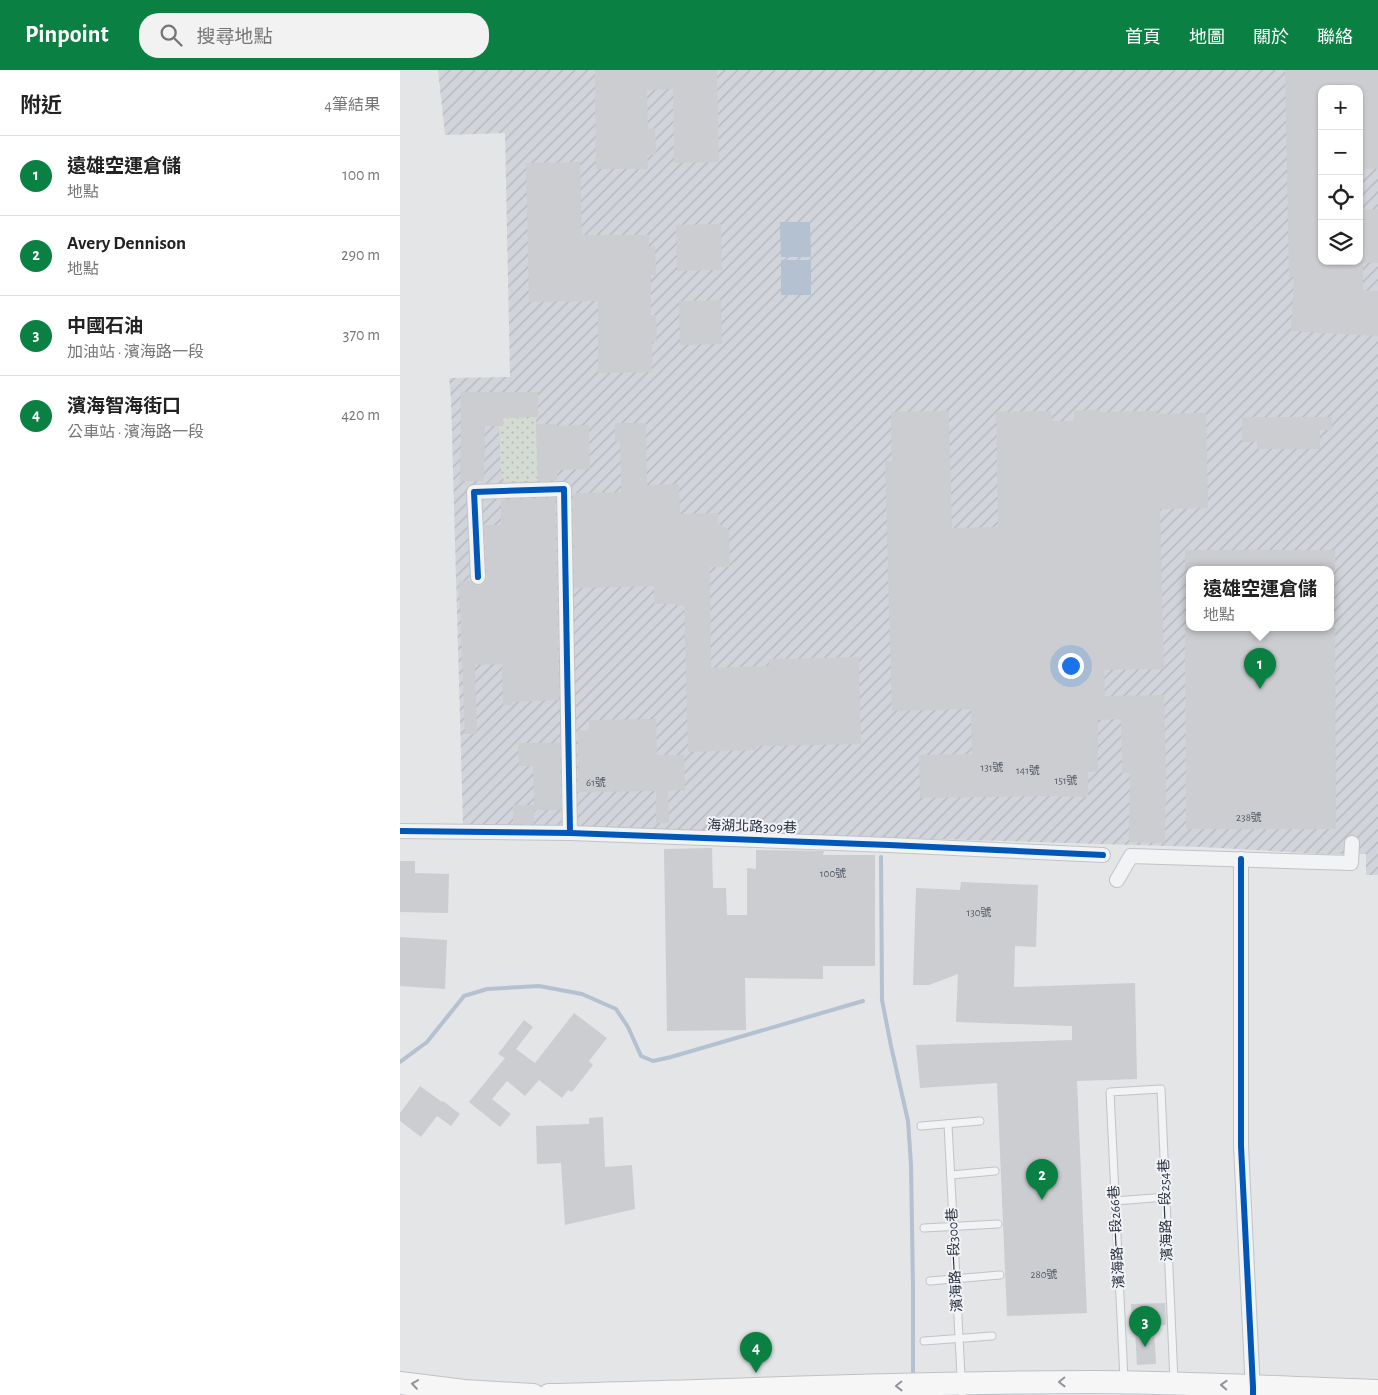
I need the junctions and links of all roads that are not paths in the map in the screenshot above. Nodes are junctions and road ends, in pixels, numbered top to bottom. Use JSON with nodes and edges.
{"nodes":[{"id":1,"x":478,"y":577,"type":"dead end"},
{"id":2,"x":400,"y":831,"type":"edge"},
{"id":3,"x":570,"y":833,"type":"junction"},
{"id":4,"x":1352,"y":843,"type":"dead end"},
{"id":5,"x":1103,"y":855,"type":"dead end"},
{"id":6,"x":1241,"y":859,"type":"junction"},
{"id":7,"x":1117,"y":880,"type":"dead end"},
{"id":8,"x":1110,"y":1092,"type":"joint"},
{"id":9,"x":980,"y":1121,"type":"dead end"},
{"id":10,"x":948,"y":1124,"type":"junction"},
{"id":11,"x":921,"y":1126,"type":"dead end"},
{"id":12,"x":995,"y":1171,"type":"dead end"},
{"id":13,"x":951,"y":1175,"type":"junction"},
{"id":14,"x":1166,"y":1197,"type":"junction"},
{"id":15,"x":1115,"y":1200,"type":"junction"},
{"id":16,"x":998,"y":1224,"type":"dead end"},
{"id":17,"x":953,"y":1226,"type":"junction"},
{"id":18,"x":924,"y":1228,"type":"dead end"},
{"id":19,"x":1000,"y":1275,"type":"dead end"},
{"id":20,"x":956,"y":1279,"type":"junction"},
{"id":21,"x":930,"y":1281,"type":"dead end"},
{"id":22,"x":992,"y":1336,"type":"dead end"},
{"id":23,"x":959,"y":1338,"type":"junction"},
{"id":24,"x":924,"y":1341,"type":"dead end"},
{"id":25,"x":400,"y":1382,"type":"edge"},
{"id":26,"x":1124,"y":1382,"type":"junction"},
{"id":27,"x":1174,"y":1383,"type":"junction"},
{"id":28,"x":1033,"y":1389,"type":"edge"},
{"id":29,"x":962,"y":1390,"type":"edge"},
{"id":30,"x":805,"y":1391,"type":"edge"},
{"id":31,"x":1253,"y":1391,"type":"edge"},
{"id":32,"x":1378,"y":1391,"type":"edge"},
{"id":33,"x":611,"y":1394,"type":"edge"},
{"id":34,"x":533,"y":1395,"type":"edge"},
{"id":35,"x":549,"y":1395,"type":"edge"}],
"edges":[{"from":1,"to":3,"type":"street"},
{"from":2,"to":3,"type":"street","name":"海湖北路309巷"},
{"from":3,"to":5,"type":"street","name":"海湖北路309巷"},
{"from":4,"to":6,"type":"street"},
{"from":6,"to":7,"type":"street"},
{"from":6,"to":31,"type":"street"},
{"from":8,"to":14,"type":"lane","name":"濱海路一段254巷"},
{"from":8,"to":15,"type":"lane","name":"濱海路一段266巷"},
{"from":9,"to":10,"type":"lane"},
{"from":10,"to":11,"type":"lane"},
{"from":10,"to":13,"type":"lane","name":"濱海路一段300巷"},
{"from":12,"to":13,"type":"lane"},
{"from":13,"to":17,"type":"lane","name":"濱海路一段300巷"},
{"from":14,"to":15,"type":"lane"},
{"from":14,"to":27,"type":"lane","name":"濱海路一段254巷"},
{"from":15,"to":26,"type":"lane","name":"濱海路一段266巷"},
{"from":16,"to":17,"type":"lane"},
{"from":17,"to":18,"type":"lane"},
{"from":17,"to":20,"type":"lane","name":"濱海路一段300巷"},
{"from":19,"to":20,"type":"lane"},
{"from":20,"to":21,"type":"lane"},
{"from":20,"to":23,"type":"lane","name":"濱海路一段300巷"},
{"from":22,"to":23,"type":"lane"},
{"from":23,"to":24,"type":"lane"},
{"from":23,"to":29,"type":"lane","name":"濱海路一段300巷"},
{"from":34,"to":25,"type":"main road","one_way":true},
{"from":26,"to":27,"type":"main road"},
{"from":26,"to":28,"type":"main road","one_way":true},
{"from":31,"to":27,"type":"main road","one_way":true},
{"from":28,"to":29,"type":"main road"},
{"from":29,"to":30,"type":"main road","one_way":true},
{"from":30,"to":33,"type":"main road"},
{"from":31,"to":32,"type":"main road"},
{"from":33,"to":35,"type":"main road"}]}
